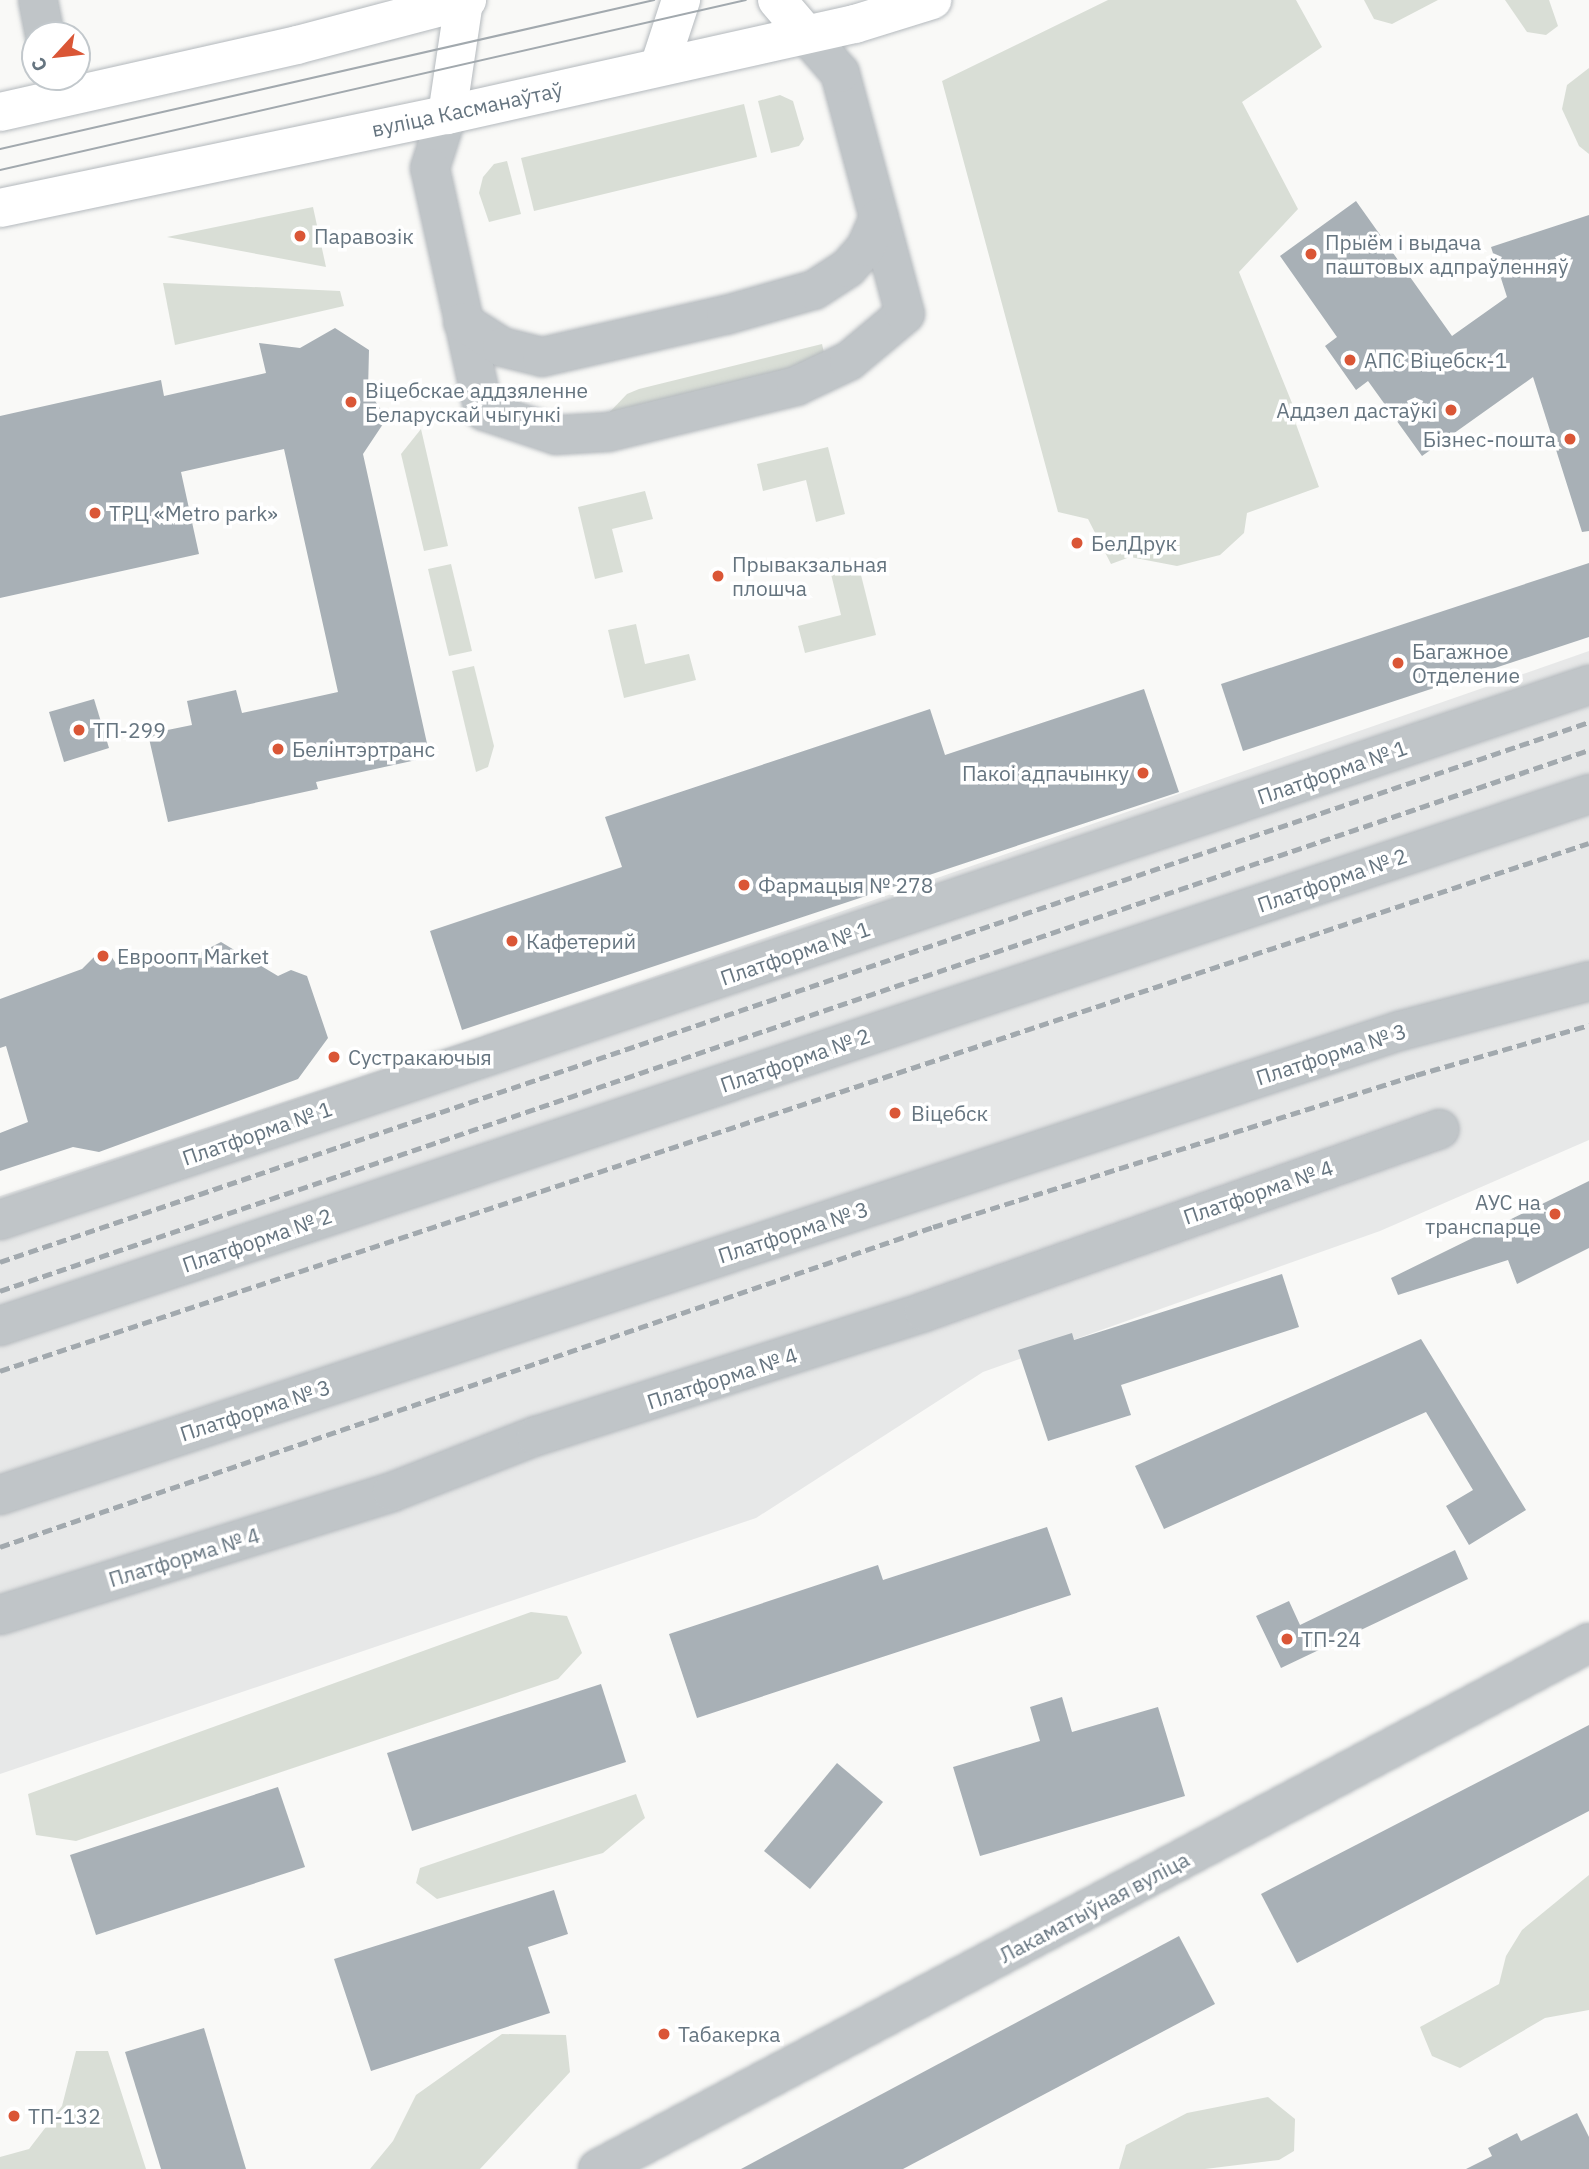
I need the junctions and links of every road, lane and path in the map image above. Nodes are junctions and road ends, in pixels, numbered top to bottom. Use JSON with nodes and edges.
{"nodes":[{"id":1,"x":38,"y":0,"type":"edge"},
{"id":2,"x":465,"y":0,"type":"edge"},
{"id":3,"x":681,"y":0,"type":"edge"},
{"id":4,"x":776,"y":0,"type":"edge"},
{"id":5,"x":932,"y":0,"type":"edge"},
{"id":6,"x":42,"y":21,"type":"edge"},
{"id":7,"x":855,"y":24,"type":"junction"},
{"id":8,"x":806,"y":34,"type":"junction"},
{"id":9,"x":659,"y":67,"type":"junction"},
{"id":10,"x":840,"y":73,"type":"junction"},
{"id":11,"x":91,"y":81,"type":"edge"},
{"id":12,"x":47,"y":91,"type":"edge"},
{"id":13,"x":489,"y":106,"type":"junction"},
{"id":14,"x":0,"y":112,"type":"edge"},
{"id":15,"x":447,"y":115,"type":"junction"},
{"id":16,"x":0,"y":208,"type":"edge"},
{"id":17,"x":879,"y":218,"type":"junction"},
{"id":18,"x":463,"y":322,"type":"junction"},
{"id":19,"x":1589,"y":685,"type":"edge"},
{"id":20,"x":1589,"y":794,"type":"edge"},
{"id":21,"x":1589,"y":981,"type":"edge"},
{"id":22,"x":1440,"y":1129,"type":"dead end"},
{"id":23,"x":0,"y":1220,"type":"edge"},
{"id":24,"x":0,"y":1326,"type":"edge"},
{"id":25,"x":0,"y":1495,"type":"edge"},
{"id":26,"x":0,"y":1615,"type":"edge"},
{"id":27,"x":1589,"y":1643,"type":"edge"},
{"id":28,"x":598,"y":2169,"type":"edge"}],
"edges":[{"from":1,"to":6,"type":"street"},
{"from":2,"to":11,"type":"main road"},
{"from":2,"to":13,"type":"main road"},
{"from":2,"to":15,"type":"main road"},
{"from":3,"to":9,"type":"main road"},
{"from":4,"to":8,"type":"main road"},
{"from":5,"to":7,"type":"main road","name":"вуліца Касманаўтаў"},
{"from":7,"to":8,"type":"main road","name":"вуліца Касманаўтаў"},
{"from":7,"to":10,"type":"street"},
{"from":8,"to":9,"type":"main road","name":"вуліца Касманаўтаў"},
{"from":8,"to":10,"type":"street"},
{"from":9,"to":13,"type":"main road","name":"вуліца Касманаўтаў"},
{"from":10,"to":17,"type":"street"},
{"from":12,"to":14,"type":"main road"},
{"from":13,"to":15,"type":"main road","name":"вуліца Касманаўтаў"},
{"from":15,"to":16,"type":"main road","name":"вуліца Касманаўтаў"},
{"from":15,"to":18,"type":"street"},
{"from":17,"to":18,"type":"street"},
{"from":17,"to":18,"type":"street"},
{"from":19,"to":23,"type":"street","name":"Платформа № 1"},
{"from":20,"to":24,"type":"street","name":"Платформа № 2"},
{"from":21,"to":25,"type":"street","name":"Платформа № 3"},
{"from":22,"to":26,"type":"street","name":"Платформа № 4"},
{"from":27,"to":28,"type":"street","name":"Лакаматыўная вуліца"}]}
